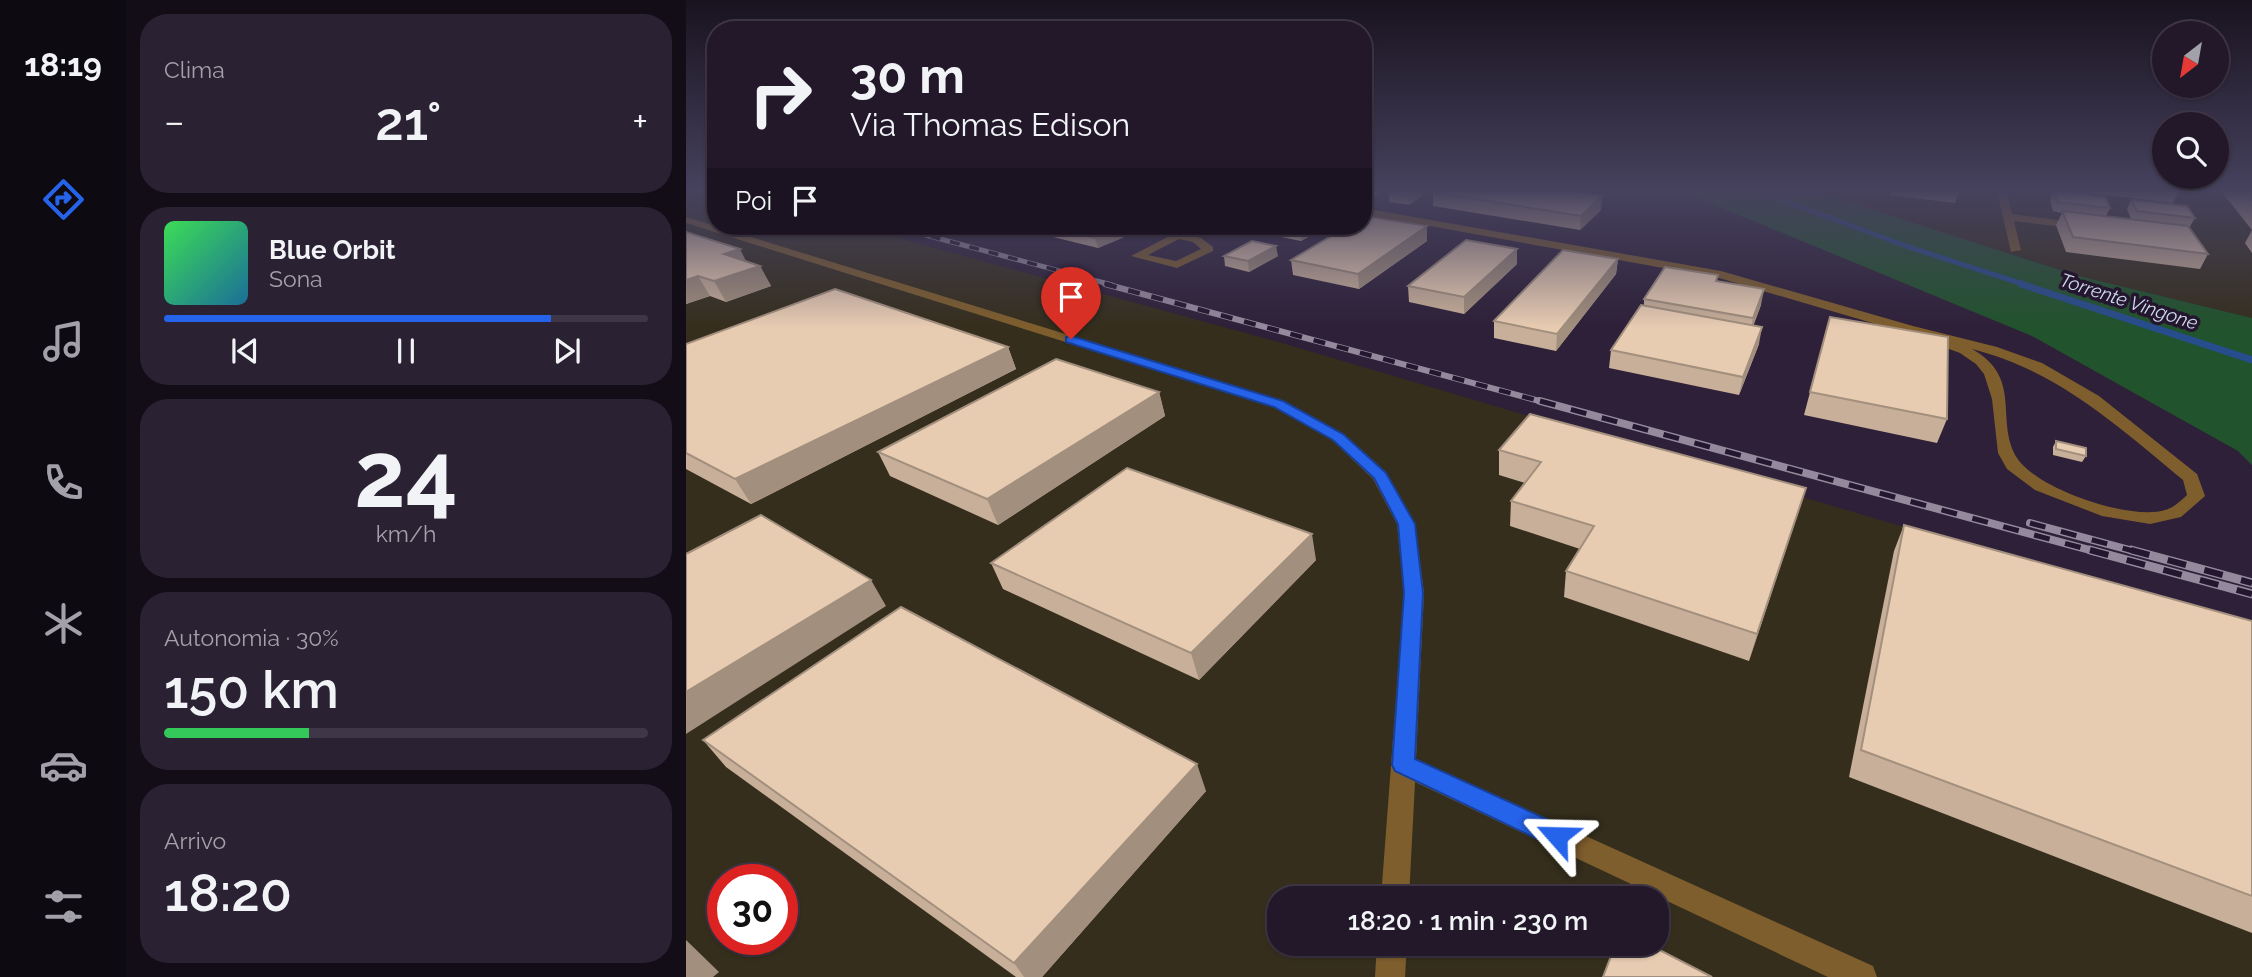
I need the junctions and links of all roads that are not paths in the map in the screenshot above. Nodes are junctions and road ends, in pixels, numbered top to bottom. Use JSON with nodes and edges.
{"nodes":[{"id":1,"x":746,"y":237,"type":"edge"},
{"id":2,"x":1179,"y":237,"type":"edge"},
{"id":3,"x":1183,"y":237,"type":"edge"},
{"id":4,"x":1509,"y":237,"type":"edge"},
{"id":5,"x":2012,"y":237,"type":"edge"},
{"id":6,"x":2015,"y":250,"type":"dead end"},
{"id":7,"x":902,"y":277,"type":"dead end"},
{"id":8,"x":884,"y":281,"type":"junction"},
{"id":9,"x":1908,"y":330,"type":"junction"},
{"id":10,"x":1247,"y":377,"type":"dead end"},
{"id":11,"x":1231,"y":389,"type":"junction"},
{"id":12,"x":1403,"y":765,"type":"junction"},
{"id":13,"x":1396,"y":886,"type":"edge"},
{"id":14,"x":1391,"y":956,"type":"edge"},
{"id":15,"x":1390,"y":977,"type":"edge"},
{"id":16,"x":1862,"y":977,"type":"edge"}],
"edges":[{"from":1,"to":8,"type":"street"},
{"from":2,"to":3,"type":"street"},
{"from":4,"to":9,"type":"street"},
{"from":5,"to":6,"type":"street"},
{"from":7,"to":8,"type":"street"},
{"from":8,"to":11,"type":"street"},
{"from":9,"to":9,"type":"street"},
{"from":10,"to":11,"type":"street"},
{"from":11,"to":12,"type":"street"},
{"from":12,"to":13,"type":"street"},
{"from":12,"to":16,"type":"street"},
{"from":14,"to":15,"type":"street"}]}
